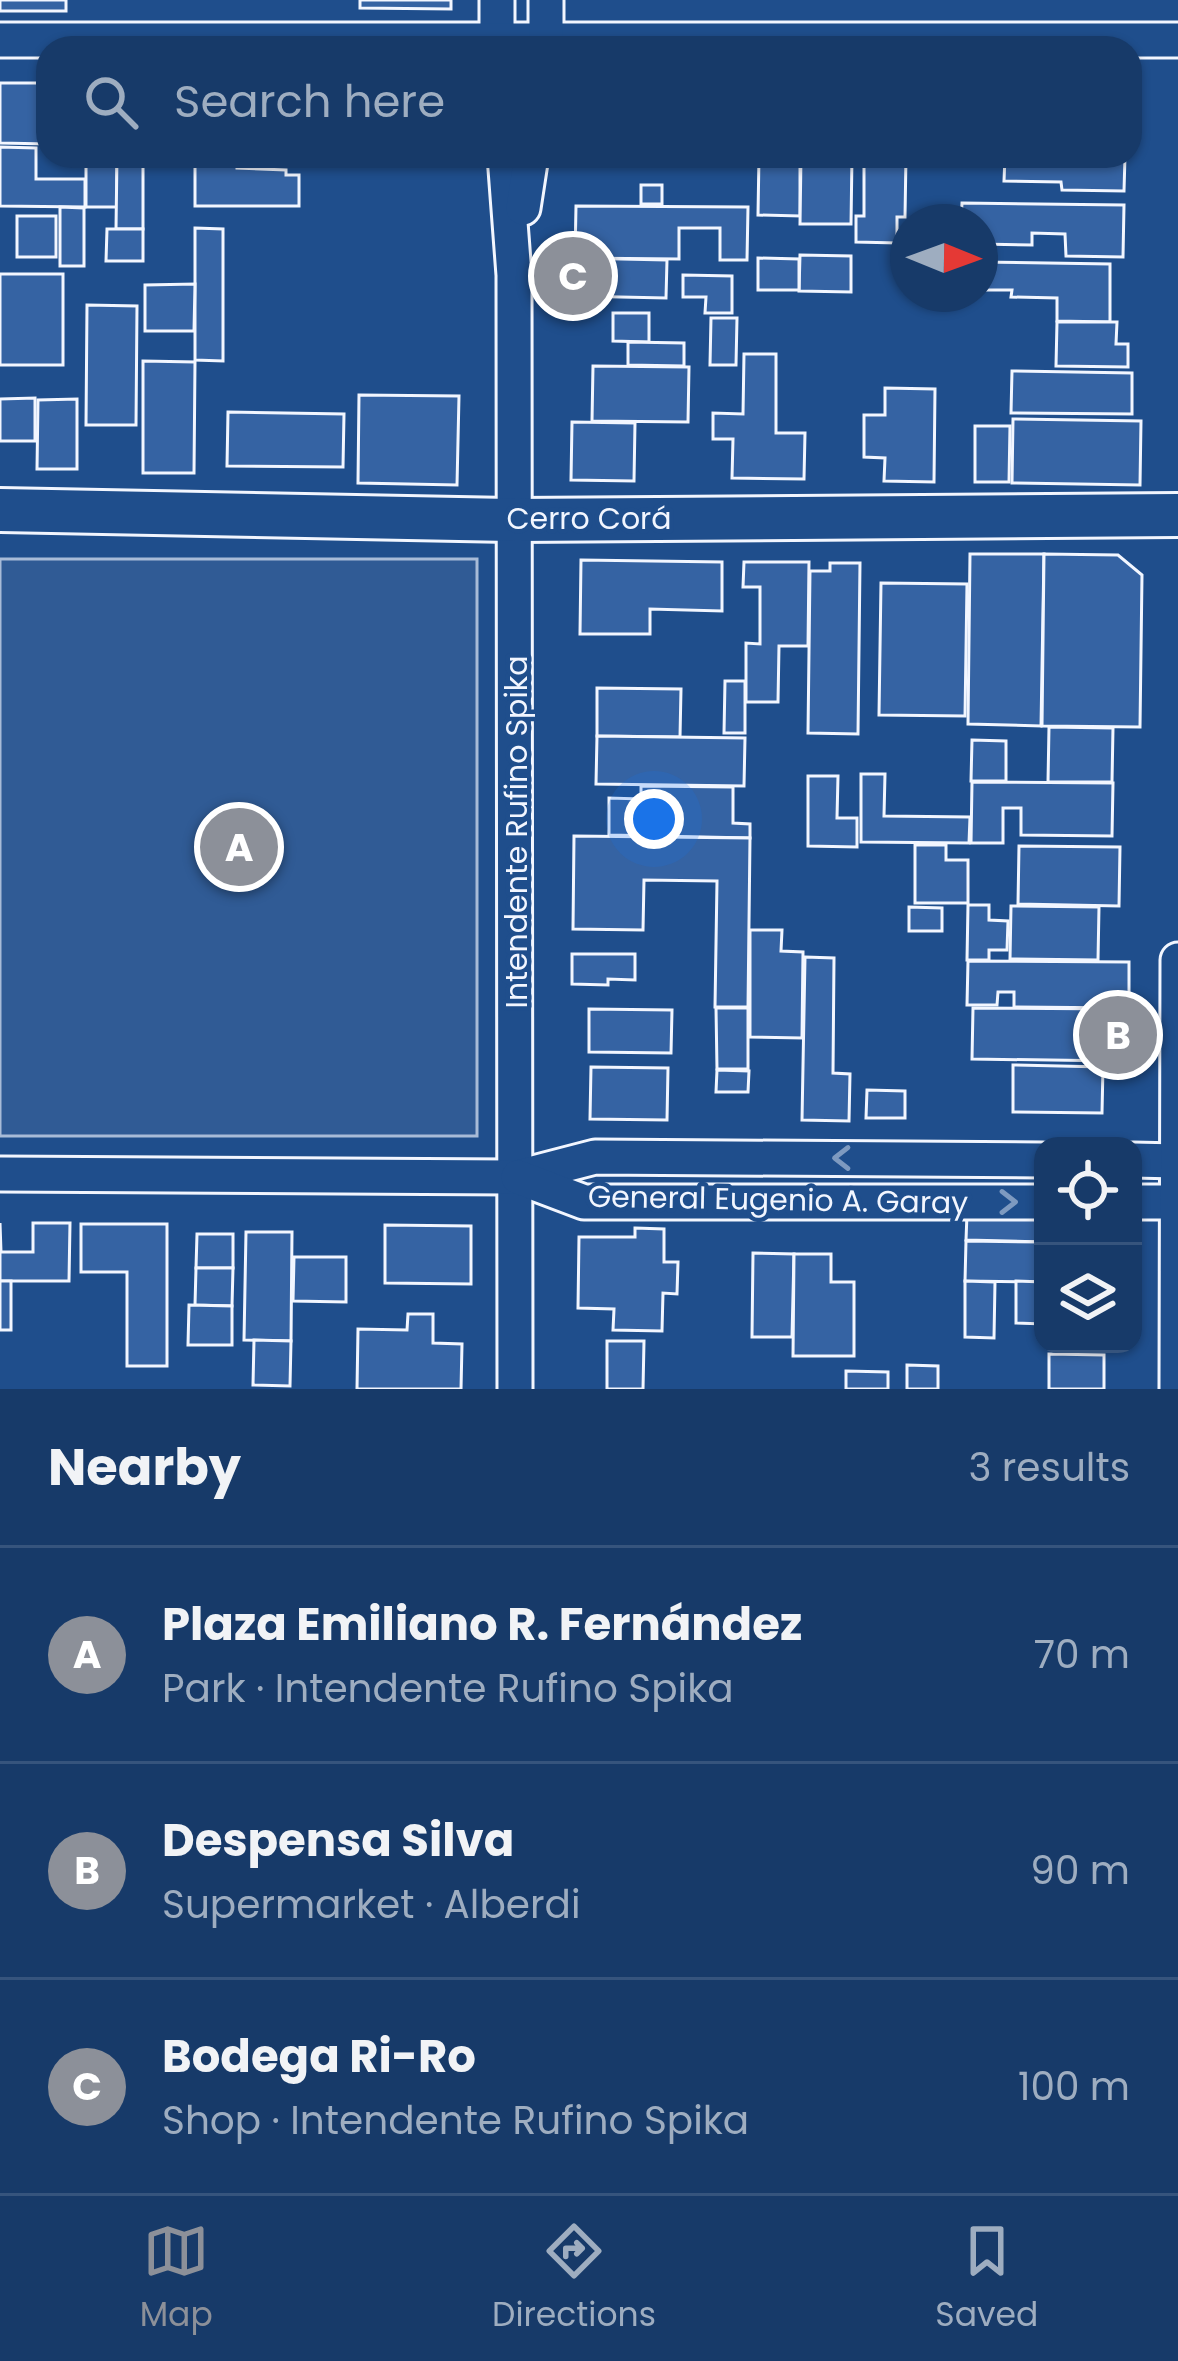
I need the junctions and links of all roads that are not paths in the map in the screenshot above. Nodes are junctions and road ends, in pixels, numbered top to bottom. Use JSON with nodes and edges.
{"nodes":[{"id":1,"x":496,"y":0,"type":"edge"},
{"id":2,"x":546,"y":0,"type":"edge"},
{"id":3,"x":497,"y":36,"type":"edge"},
{"id":4,"x":546,"y":36,"type":"edge"},
{"id":5,"x":0,"y":40,"type":"edge"},
{"id":6,"x":36,"y":40,"type":"edge"},
{"id":7,"x":1142,"y":40,"type":"edge"},
{"id":8,"x":1178,"y":40,"type":"edge"},
{"id":9,"x":507,"y":168,"type":"edge"},
{"id":10,"x":529,"y":168,"type":"edge"},
{"id":11,"x":514,"y":275,"type":"junction"},
{"id":12,"x":0,"y":509,"type":"edge"},
{"id":13,"x":1178,"y":515,"type":"edge"},
{"id":14,"x":516,"y":520,"type":"junction"},
{"id":15,"x":1178,"y":960,"type":"edge"},
{"id":16,"x":1034,"y":1160,"type":"edge"},
{"id":17,"x":1142,"y":1160,"type":"edge"},
{"id":18,"x":1177,"y":1160,"type":"edge"},
{"id":19,"x":0,"y":1174,"type":"edge"},
{"id":20,"x":518,"y":1177,"type":"junction"},
{"id":21,"x":1034,"y":1202,"type":"edge"},
{"id":22,"x":1142,"y":1202,"type":"edge"},
{"id":23,"x":1177,"y":1202,"type":"edge"},
{"id":24,"x":515,"y":1389,"type":"edge"},
{"id":25,"x":1177,"y":1389,"type":"edge"}],
"edges":[{"from":1,"to":3,"type":"street"},
{"from":2,"to":4,"type":"street"},
{"from":5,"to":6,"type":"street"},
{"from":7,"to":8,"type":"street"},
{"from":9,"to":11,"type":"street","name":"Intendente Rufino Spika"},
{"from":10,"to":11,"type":"street","name":"Intendente Rufino Spika"},
{"from":11,"to":14,"type":"street","name":"Intendente Rufino Spika"},
{"from":12,"to":14,"type":"street","name":"Cerro Corá"},
{"from":13,"to":14,"type":"street","name":"Cerro Corá"},
{"from":14,"to":20,"type":"street","name":"Intendente Rufino Spika"},
{"from":15,"to":18,"type":"street"},
{"from":16,"to":20,"type":"street","name":"General Eugenio A. Garay","one_way":true},
{"from":17,"to":18,"type":"street"},
{"from":18,"to":23,"type":"street"},
{"from":19,"to":20,"type":"street","name":"General Eugenio A. Garay"},
{"from":20,"to":21,"type":"street","name":"General Eugenio A. Garay","one_way":true},
{"from":20,"to":24,"type":"street","name":"Intendente Rufino Spika"},
{"from":22,"to":23,"type":"street"},
{"from":23,"to":25,"type":"street"}]}
